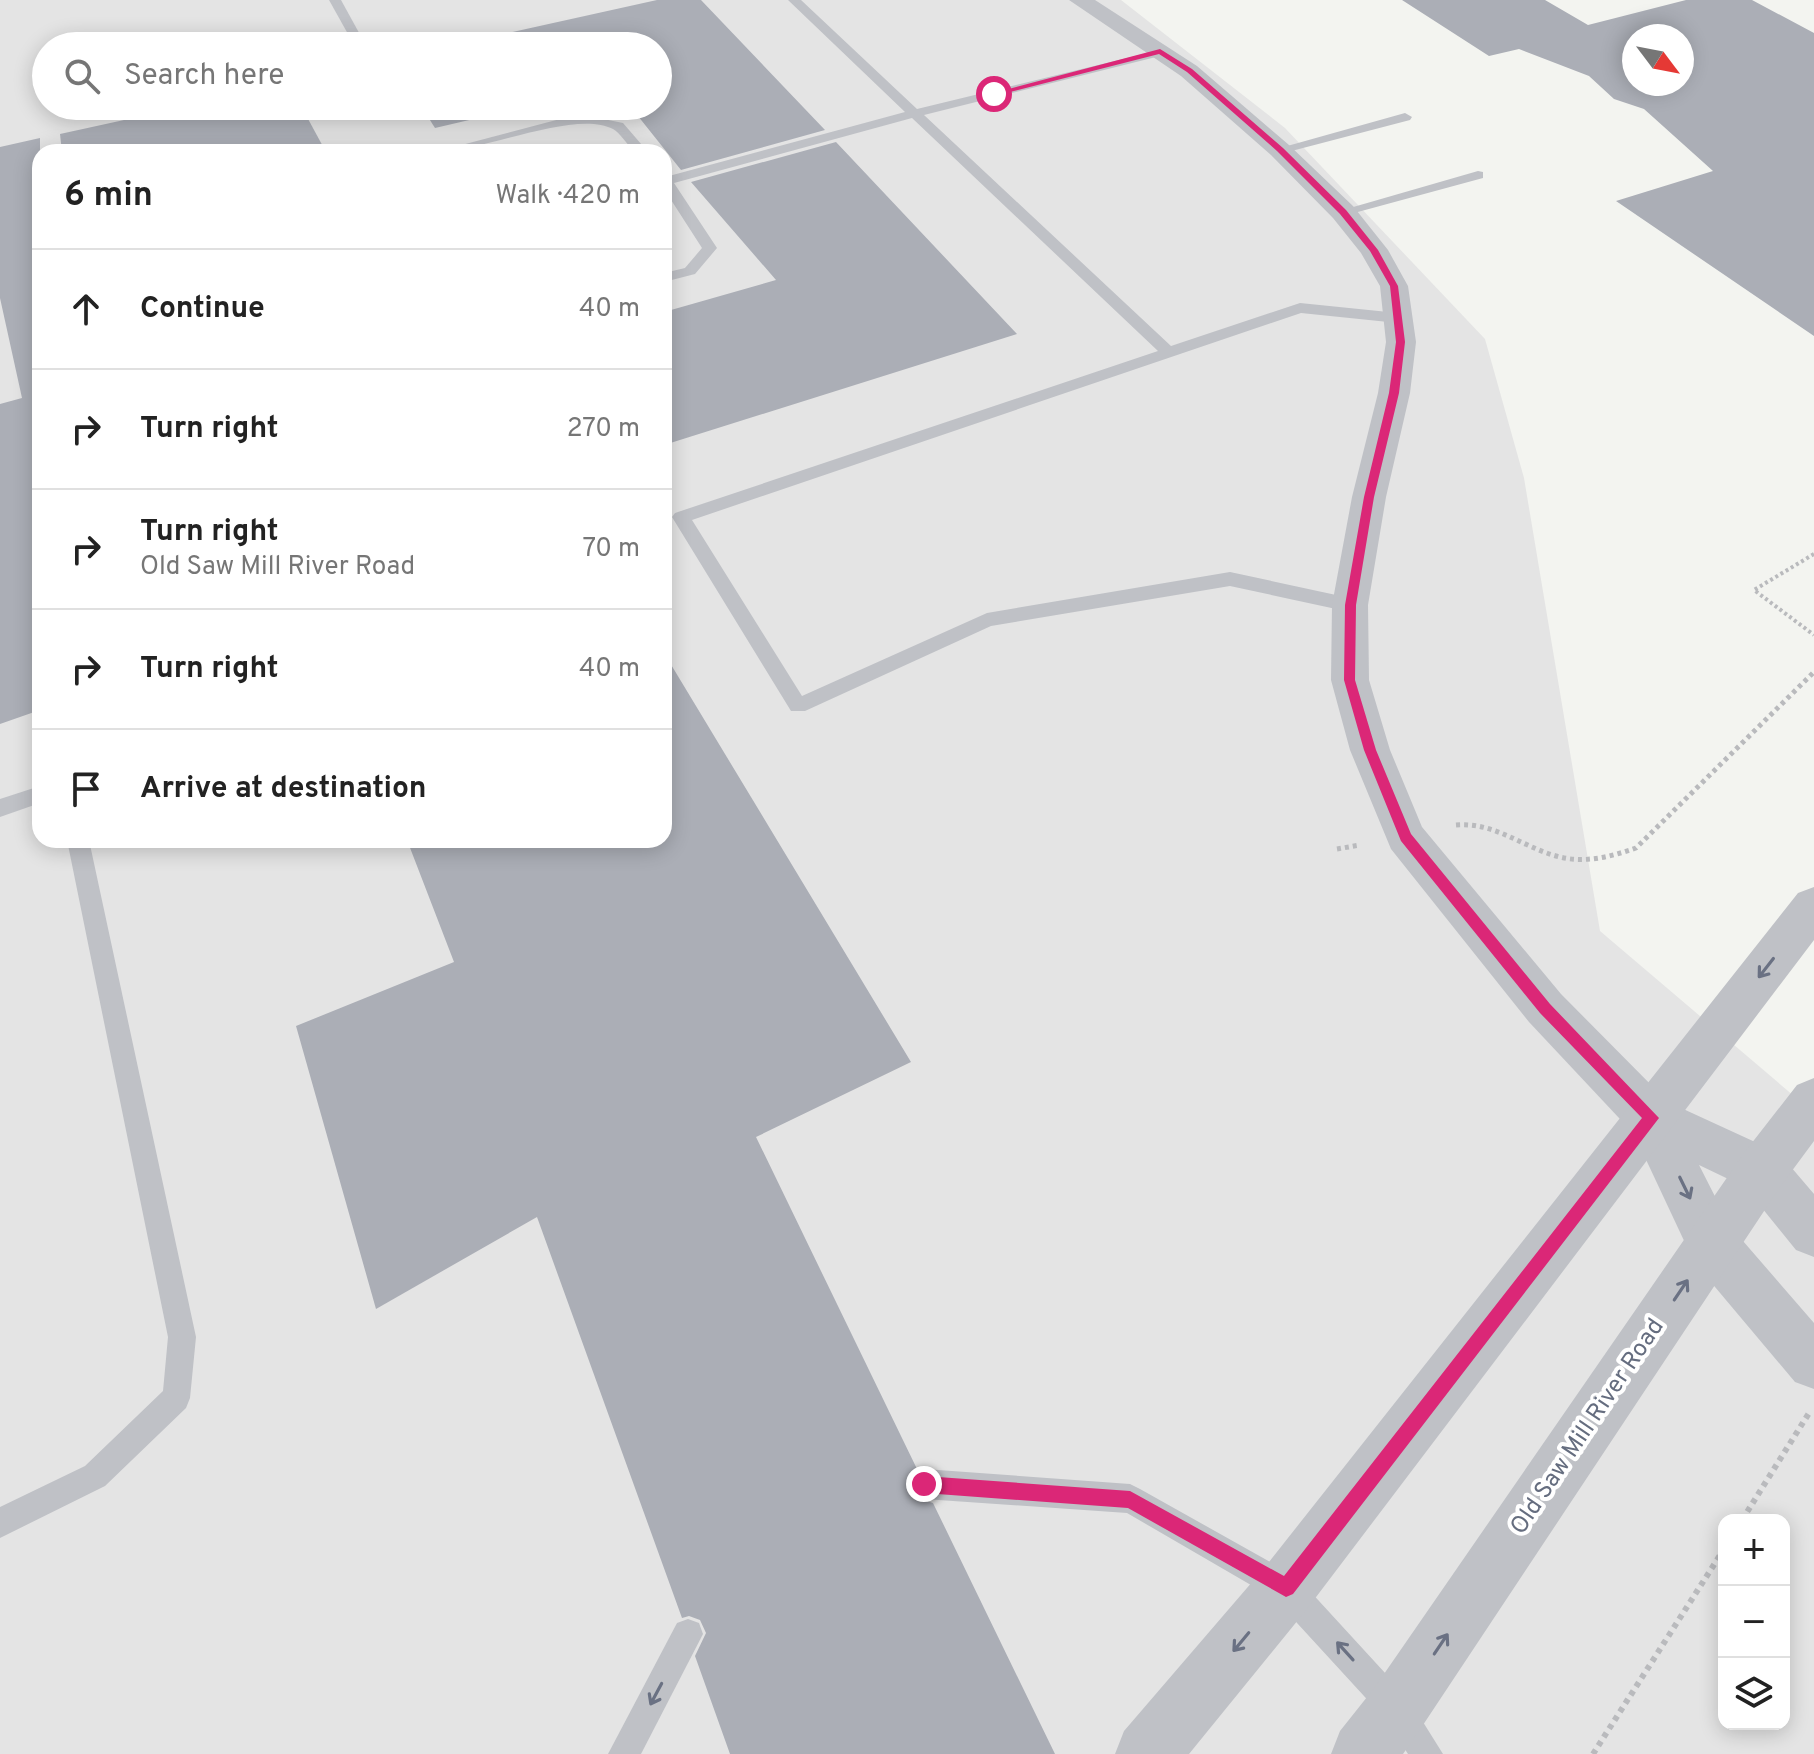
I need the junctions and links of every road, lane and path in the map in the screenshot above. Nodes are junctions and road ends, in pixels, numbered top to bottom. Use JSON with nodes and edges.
{"nodes":[{"id":1,"x":335,"y":0,"type":"edge"},
{"id":2,"x":794,"y":0,"type":"edge"},
{"id":3,"x":1080,"y":0,"type":"edge"},
{"id":4,"x":353,"y":32,"type":"edge"},
{"id":5,"x":1160,"y":52,"type":"junction"},
{"id":6,"x":916,"y":113,"type":"junction"},
{"id":7,"x":1405,"y":117,"type":"dead end"},
{"id":8,"x":571,"y":120,"type":"edge"},
{"id":9,"x":589,"y":120,"type":"edge"},
{"id":10,"x":474,"y":144,"type":"edge"},
{"id":11,"x":634,"y":144,"type":"edge"},
{"id":12,"x":1280,"y":150,"type":"junction"},
{"id":13,"x":1478,"y":175,"type":"dead end"},
{"id":14,"x":672,"y":178,"type":"edge"},
{"id":15,"x":672,"y":191,"type":"edge"},
{"id":16,"x":1343,"y":212,"type":"junction"},
{"id":17,"x":672,"y":276,"type":"edge"},
{"id":18,"x":1398,"y":318,"type":"junction"},
{"id":19,"x":1167,"y":351,"type":"junction"},
{"id":20,"x":1814,"y":554,"type":"edge"},
{"id":21,"x":1350,"y":605,"type":"junction"},
{"id":22,"x":1814,"y":635,"type":"edge"},
{"id":23,"x":1814,"y":672,"type":"edge"},
{"id":24,"x":32,"y":797,"type":"edge"},
{"id":25,"x":0,"y":808,"type":"edge"},
{"id":26,"x":1406,"y":837,"type":"junction"},
{"id":27,"x":80,"y":848,"type":"edge"},
{"id":28,"x":1337,"y":849,"type":"dead end"},
{"id":29,"x":1814,"y":906,"type":"edge"},
{"id":30,"x":1814,"y":1101,"type":"edge"},
{"id":31,"x":1651,"y":1118,"type":"junction"},
{"id":32,"x":1762,"y":1170,"type":"junction"},
{"id":33,"x":1814,"y":1232,"type":"edge"},
{"id":34,"x":1712,"y":1244,"type":"junction"},
{"id":35,"x":1814,"y":1363,"type":"edge"},
{"id":36,"x":1814,"y":1405,"type":"edge"},
{"id":37,"x":924,"y":1484,"type":"dead end"},
{"id":38,"x":1746,"y":1514,"type":"edge"},
{"id":39,"x":0,"y":1523,"type":"edge"},
{"id":40,"x":1718,"y":1558,"type":"edge"},
{"id":41,"x":1286,"y":1588,"type":"junction"},
{"id":42,"x":688,"y":1634,"type":"dead end"},
{"id":43,"x":1396,"y":1739,"type":"edge"},
{"id":44,"x":624,"y":1754,"type":"edge"},
{"id":45,"x":1147,"y":1754,"type":"edge"},
{"id":46,"x":1593,"y":1754,"type":"edge"}],
"edges":[{"from":1,"to":4,"type":"lane"},
{"from":2,"to":6,"type":"lane"},
{"from":3,"to":5,"type":"street"},
{"from":5,"to":6,"type":"lane"},
{"from":5,"to":12,"type":"street"},
{"from":6,"to":14,"type":"lane"},
{"from":6,"to":19,"type":"lane"},
{"from":7,"to":12,"type":"lane"},
{"from":8,"to":10,"type":"lane"},
{"from":9,"to":11,"type":"lane"},
{"from":12,"to":16,"type":"street"},
{"from":13,"to":16,"type":"lane"},
{"from":15,"to":17,"type":"lane"},
{"from":16,"to":18,"type":"street"},
{"from":18,"to":19,"type":"lane"},
{"from":18,"to":21,"type":"street"},
{"from":19,"to":21,"type":"lane"},
{"from":20,"to":22,"type":"path"},
{"from":21,"to":26,"type":"street"},
{"from":23,"to":26,"type":"path"},
{"from":24,"to":25,"type":"lane"},
{"from":26,"to":28,"type":"path"},
{"from":26,"to":31,"type":"street"},
{"from":27,"to":39,"type":"lane"},
{"from":29,"to":31,"type":"street","one_way":true},
{"from":30,"to":32,"type":"street","name":"Old Saw Mill River Road"},
{"from":31,"to":32,"type":"street"},
{"from":31,"to":34,"type":"street","one_way":true},
{"from":31,"to":41,"type":"street"},
{"from":32,"to":33,"type":"street"},
{"from":32,"to":34,"type":"street","name":"Old Saw Mill River Road"},
{"from":34,"to":35,"type":"street"},
{"from":43,"to":34,"type":"street","name":"Old Saw Mill River Road","one_way":true},
{"from":36,"to":38,"type":"path"},
{"from":37,"to":41,"type":"lane"},
{"from":40,"to":46,"type":"path"},
{"from":43,"to":41,"type":"lane","one_way":true},
{"from":41,"to":45,"type":"street","one_way":true},
{"from":42,"to":44,"type":"lane","one_way":true}]}
